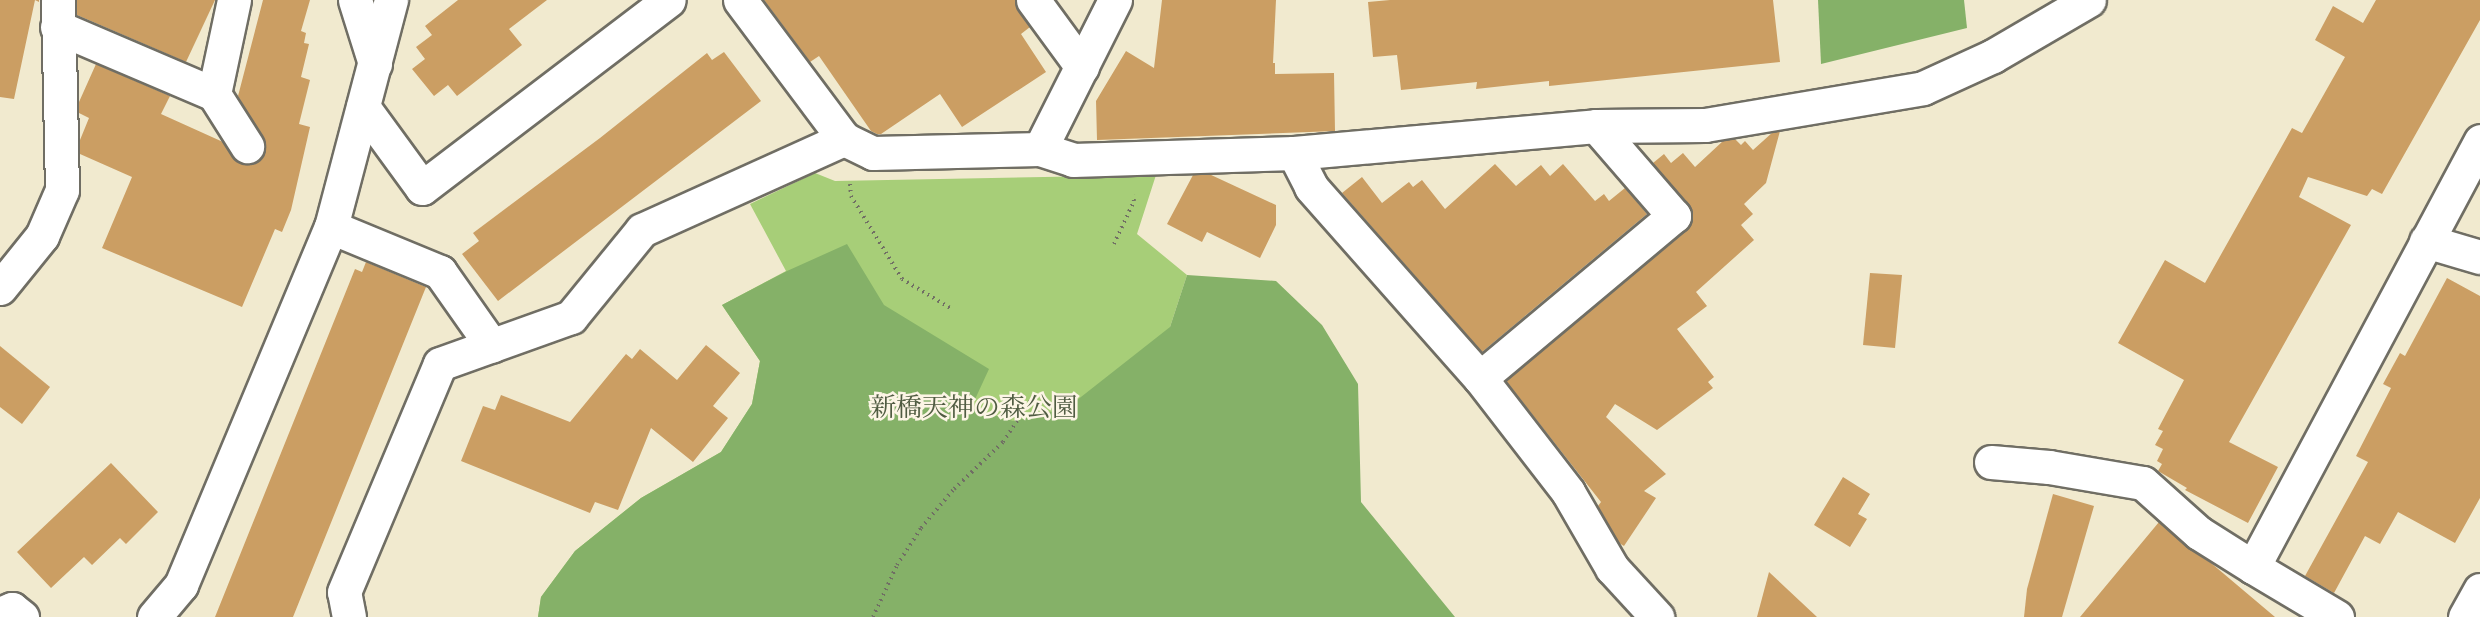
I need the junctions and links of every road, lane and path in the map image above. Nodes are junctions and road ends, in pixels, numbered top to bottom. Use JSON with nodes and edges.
{"nodes":[{"id":1,"x":234,"y":0,"type":"edge"},
{"id":2,"x":355,"y":0,"type":"edge"},
{"id":3,"x":391,"y":0,"type":"edge"},
{"id":4,"x":669,"y":0,"type":"edge"},
{"id":5,"x":740,"y":0,"type":"edge"},
{"id":6,"x":1033,"y":0,"type":"edge"},
{"id":7,"x":1114,"y":0,"type":"edge"},
{"id":8,"x":2089,"y":0,"type":"edge"},
{"id":9,"x":57,"y":14,"type":"edge"},
{"id":10,"x":375,"y":64,"type":"junction"},
{"id":11,"x":1082,"y":67,"type":"junction"},
{"id":12,"x":214,"y":94,"type":"junction"},
{"id":13,"x":363,"y":107,"type":"junction"},
{"id":14,"x":1596,"y":126,"type":"junction"},
{"id":15,"x":844,"y":139,"type":"junction"},
{"id":16,"x":2480,"y":141,"type":"edge"},
{"id":17,"x":247,"y":146,"type":"dead end"},
{"id":18,"x":1040,"y":149,"type":"junction"},
{"id":19,"x":1293,"y":153,"type":"junction"},
{"id":20,"x":1131,"y":158,"type":"junction"},
{"id":21,"x":331,"y":227,"type":"junction"},
{"id":22,"x":2426,"y":241,"type":"junction"},
{"id":23,"x":1114,"y":244,"type":"dead end"},
{"id":24,"x":2480,"y":257,"type":"edge"},
{"id":25,"x":0,"y":288,"type":"edge"},
{"id":26,"x":952,"y":309,"type":"dead end"},
{"id":27,"x":492,"y":346,"type":"junction"},
{"id":28,"x":1480,"y":378,"type":"junction"},
{"id":29,"x":1035,"y":394,"type":"dead end"},
{"id":30,"x":1991,"y":462,"type":"dead end"},
{"id":31,"x":2253,"y":567,"type":"junction"},
{"id":32,"x":2480,"y":590,"type":"edge"},
{"id":33,"x":0,"y":614,"type":"edge"},
{"id":34,"x":22,"y":617,"type":"edge"},
{"id":35,"x":154,"y":617,"type":"edge"},
{"id":36,"x":349,"y":617,"type":"edge"},
{"id":37,"x":873,"y":617,"type":"edge"},
{"id":38,"x":1657,"y":617,"type":"edge"},
{"id":39,"x":2337,"y":617,"type":"edge"},
{"id":40,"x":2465,"y":617,"type":"edge"}],
"edges":[{"from":1,"to":12,"type":"street"},
{"from":2,"to":10,"type":"street"},
{"from":3,"to":10,"type":"street"},
{"from":4,"to":13,"type":"street"},
{"from":5,"to":15,"type":"street"},
{"from":6,"to":11,"type":"street"},
{"from":7,"to":11,"type":"street"},
{"from":8,"to":14,"type":"street"},
{"from":9,"to":12,"type":"street"},
{"from":9,"to":25,"type":"street"},
{"from":10,"to":13,"type":"street"},
{"from":11,"to":18,"type":"street"},
{"from":12,"to":17,"type":"street"},
{"from":13,"to":21,"type":"street"},
{"from":14,"to":19,"type":"street"},
{"from":14,"to":28,"type":"street"},
{"from":15,"to":18,"type":"street"},
{"from":15,"to":26,"type":"path"},
{"from":15,"to":27,"type":"street"},
{"from":16,"to":22,"type":"street"},
{"from":18,"to":20,"type":"street"},
{"from":19,"to":20,"type":"street"},
{"from":19,"to":28,"type":"street"},
{"from":20,"to":23,"type":"path"},
{"from":21,"to":27,"type":"street"},
{"from":21,"to":35,"type":"street"},
{"from":22,"to":24,"type":"street"},
{"from":22,"to":31,"type":"street"},
{"from":27,"to":36,"type":"street"},
{"from":28,"to":38,"type":"street"},
{"from":29,"to":37,"type":"path"},
{"from":30,"to":31,"type":"street"},
{"from":31,"to":39,"type":"street"},
{"from":32,"to":40,"type":"street"},
{"from":33,"to":34,"type":"street"}]}
